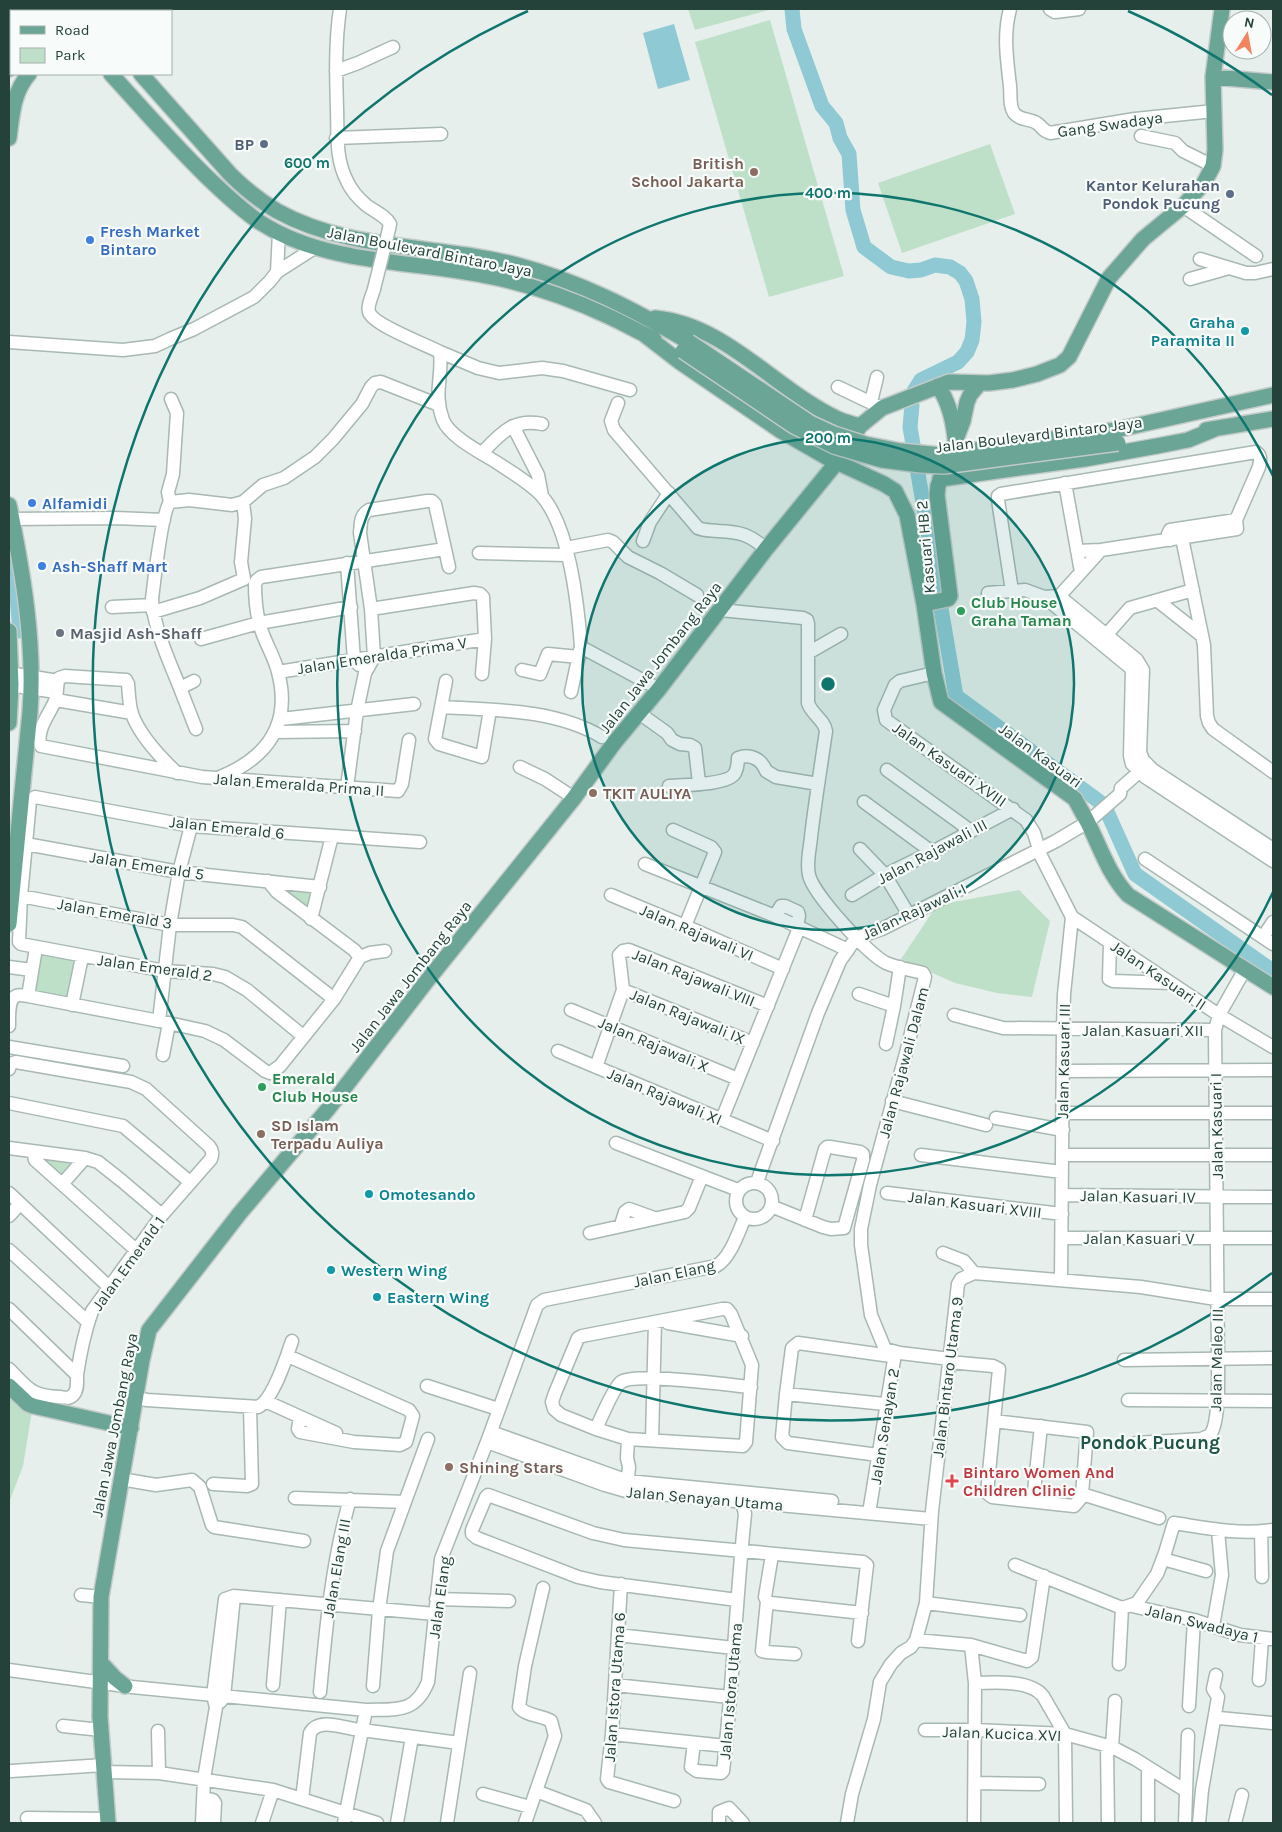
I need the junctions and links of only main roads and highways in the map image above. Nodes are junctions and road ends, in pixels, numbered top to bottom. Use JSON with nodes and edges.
{"nodes":[{"id":1,"x":1222,"y":9,"type":"edge"},
{"id":2,"x":28,"y":75,"type":"edge"},
{"id":3,"x":112,"y":75,"type":"edge"},
{"id":4,"x":142,"y":75,"type":"edge"},
{"id":5,"x":1213,"y":77,"type":"junction"},
{"id":6,"x":1273,"y":82,"type":"edge"},
{"id":7,"x":184,"y":122,"type":"junction"},
{"id":8,"x":166,"y":134,"type":"junction"},
{"id":9,"x":9,"y":138,"type":"edge"},
{"id":10,"x":199,"y":139,"type":"junction"},
{"id":11,"x":183,"y":154,"type":"junction"},
{"id":12,"x":646,"y":317,"type":"junction"},
{"id":13,"x":645,"y":335,"type":"junction"},
{"id":14,"x":686,"y":347,"type":"junction"},
{"id":15,"x":980,"y":383,"type":"junction"},
{"id":16,"x":938,"y":386,"type":"junction"},
{"id":17,"x":1268,"y":397,"type":"edge"},
{"id":18,"x":1272,"y":419,"type":"edge"},
{"id":19,"x":860,"y":426,"type":"junction"},
{"id":20,"x":1216,"y":429,"type":"junction"},
{"id":21,"x":1117,"y":437,"type":"junction"},
{"id":22,"x":955,"y":438,"type":"junction"},
{"id":23,"x":837,"y":462,"type":"junction"},
{"id":24,"x":940,"y":479,"type":"junction"},
{"id":25,"x":10,"y":512,"type":"edge"},
{"id":26,"x":927,"y":604,"type":"junction"},
{"id":27,"x":9,"y":631,"type":"edge"},
{"id":28,"x":10,"y":679,"type":"edge"},
{"id":29,"x":9,"y":724,"type":"edge"},
{"id":30,"x":9,"y":924,"type":"edge"},
{"id":31,"x":1273,"y":987,"type":"edge"},
{"id":32,"x":9,"y":1386,"type":"edge"},
{"id":33,"x":131,"y":1428,"type":"junction"},
{"id":34,"x":101,"y":1663,"type":"junction"},
{"id":35,"x":125,"y":1686,"type":"road end"},
{"id":36,"x":108,"y":1821,"type":"edge"}],
"edges":[{"from":1,"to":5,"type":"main road"},
{"from":2,"to":9,"type":"main road"},
{"from":3,"to":8,"type":"main road","name":"Jalan Boulevard Bintaro Jaya"},
{"from":4,"to":7,"type":"main road","name":"Jalan Boulevard Bintaro Jaya"},
{"from":5,"to":6,"type":"main road"},
{"from":5,"to":15,"type":"main road","name":"Jalan Jawa Jombang Raya"},
{"from":7,"to":8,"type":"main road"},
{"from":7,"to":10,"type":"main road","name":"Jalan Boulevard Bintaro Jaya"},
{"from":8,"to":11,"type":"main road","name":"Jalan Boulevard Bintaro Jaya"},
{"from":10,"to":11,"type":"main road"},
{"from":10,"to":12,"type":"main road","name":"Jalan Boulevard Bintaro Jaya"},
{"from":11,"to":13,"type":"main road","name":"Jalan Boulevard Bintaro Jaya"},
{"from":12,"to":14,"type":"main road","name":"Jalan Boulevard Bintaro Jaya"},
{"from":12,"to":19,"type":"main road"},
{"from":13,"to":14,"type":"main road","name":"Jalan Boulevard Bintaro Jaya"},
{"from":13,"to":23,"type":"main road","name":"Kasuari HB 2"},
{"from":14,"to":21,"type":"main road","name":"Jalan Boulevard Bintaro Jaya","bridge":true},
{"from":15,"to":16,"type":"main road","name":"Jalan Jawa Jombang Raya"},
{"from":15,"to":22,"type":"main road","name":"Kasuari HB 2"},
{"from":16,"to":19,"type":"main road","name":"Jalan Jawa Jombang Raya"},
{"from":16,"to":22,"type":"main road"},
{"from":17,"to":18,"type":"main road"},
{"from":17,"to":21,"type":"main road","name":"Jalan Boulevard Bintaro Jaya"},
{"from":18,"to":20,"type":"main road","name":"Jalan Boulevard Bintaro Jaya"},
{"from":19,"to":23,"type":"main road","name":"Jalan Jawa Jombang Raya"},
{"from":20,"to":21,"type":"main road","name":"Jalan Boulevard Bintaro Jaya"},
{"from":20,"to":24,"type":"main road"},
{"from":22,"to":24,"type":"main road","name":"Kasuari HB 2"},
{"from":23,"to":26,"type":"main road","name":"Kasuari HB 2"},
{"from":23,"to":33,"type":"main road","name":"Jalan Jawa Jombang Raya"},
{"from":24,"to":26,"type":"main road","name":"Kasuari HB 2"},
{"from":25,"to":30,"type":"main road"},
{"from":26,"to":31,"type":"main road","name":"Jalan Kasuari"},
{"from":27,"to":28,"type":"main road"},
{"from":28,"to":29,"type":"main road"},
{"from":32,"to":33,"type":"main road"},
{"from":33,"to":34,"type":"main road","name":"Jalan Jawa Jombang Raya"},
{"from":34,"to":35,"type":"main road"},
{"from":34,"to":36,"type":"main road","name":"Jalan Jawa Jombang Raya"}]}
